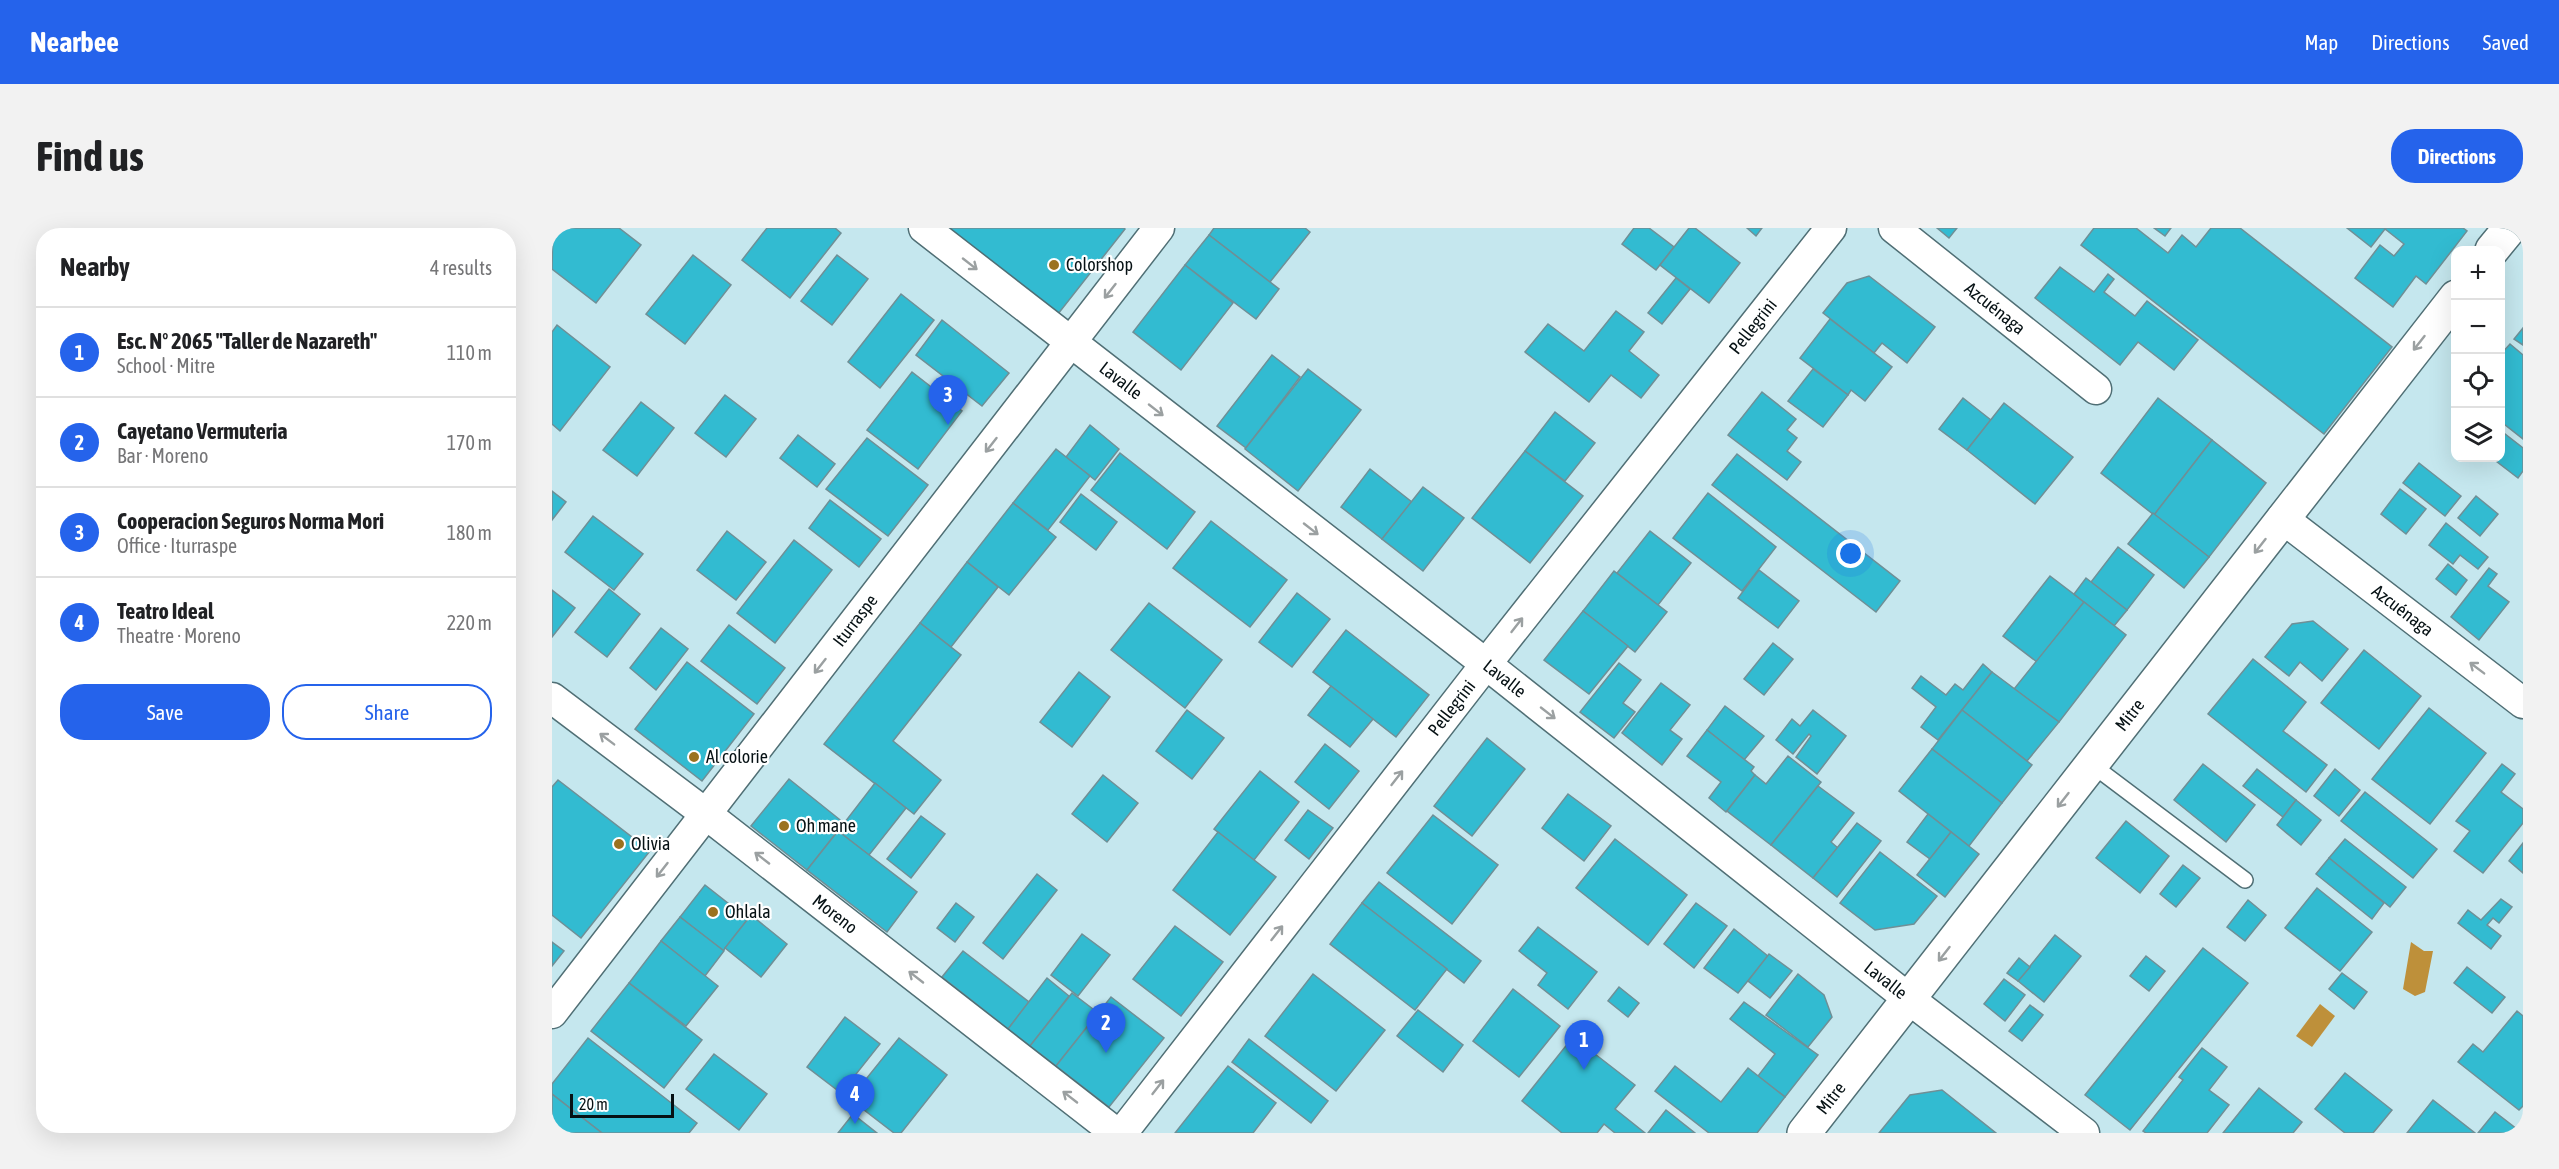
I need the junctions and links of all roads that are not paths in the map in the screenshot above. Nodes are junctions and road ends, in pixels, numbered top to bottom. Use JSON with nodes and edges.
{"nodes":[{"id":1,"x":924,"y":228,"type":"edge"},
{"id":2,"x":1159,"y":228,"type":"edge"},
{"id":3,"x":1831,"y":228,"type":"edge"},
{"id":4,"x":1893,"y":228,"type":"edge"},
{"id":5,"x":2510,"y":228,"type":"edge"},
{"id":6,"x":2495,"y":246,"type":"edge"},
{"id":7,"x":2454,"y":300,"type":"edge"},
{"id":8,"x":1069,"y":343,"type":"junction"},
{"id":9,"x":2097,"y":389,"type":"dead end"},
{"id":10,"x":2282,"y":518,"type":"junction"},
{"id":11,"x":1486,"y":664,"type":"junction"},
{"id":12,"x":552,"y":698,"type":"edge"},
{"id":13,"x":2523,"y":703,"type":"edge"},
{"id":14,"x":2091,"y":764,"type":"junction"},
{"id":15,"x":706,"y":814,"type":"junction"},
{"id":16,"x":2245,"y":880,"type":"dead end"},
{"id":17,"x":1909,"y":999,"type":"junction"},
{"id":18,"x":552,"y":1013,"type":"edge"},
{"id":19,"x":1116,"y":1133,"type":"edge"},
{"id":20,"x":1122,"y":1133,"type":"edge"},
{"id":21,"x":1804,"y":1133,"type":"edge"},
{"id":22,"x":2084,"y":1133,"type":"edge"}],
"edges":[{"from":1,"to":8,"type":"street","name":"Lavalle","one_way":true},
{"from":2,"to":8,"type":"street","name":"Iturraspe","one_way":true},
{"from":11,"to":3,"type":"street","name":"Pellegrini","one_way":true},
{"from":4,"to":9,"type":"street","name":"Azcuénaga"},
{"from":5,"to":6,"type":"street"},
{"from":7,"to":10,"type":"street","name":"Mitre","one_way":true},
{"from":8,"to":11,"type":"street","name":"Lavalle","one_way":true},
{"from":8,"to":15,"type":"street","name":"Iturraspe","one_way":true},
{"from":13,"to":10,"type":"street","name":"Azcuénaga","one_way":true},
{"from":10,"to":14,"type":"street","name":"Mitre","one_way":true},
{"from":11,"to":17,"type":"street","name":"Lavalle","one_way":true},
{"from":20,"to":11,"type":"street","name":"Pellegrini","one_way":true},
{"from":15,"to":12,"type":"street","name":"Moreno","one_way":true},
{"from":14,"to":16,"type":"lane"},
{"from":14,"to":17,"type":"street","name":"Mitre","one_way":true},
{"from":15,"to":18,"type":"street","name":"Iturraspe","one_way":true},
{"from":19,"to":15,"type":"street","name":"Moreno","one_way":true},
{"from":17,"to":21,"type":"street","name":"Mitre"},
{"from":17,"to":22,"type":"street","name":"Lavalle"}]}
